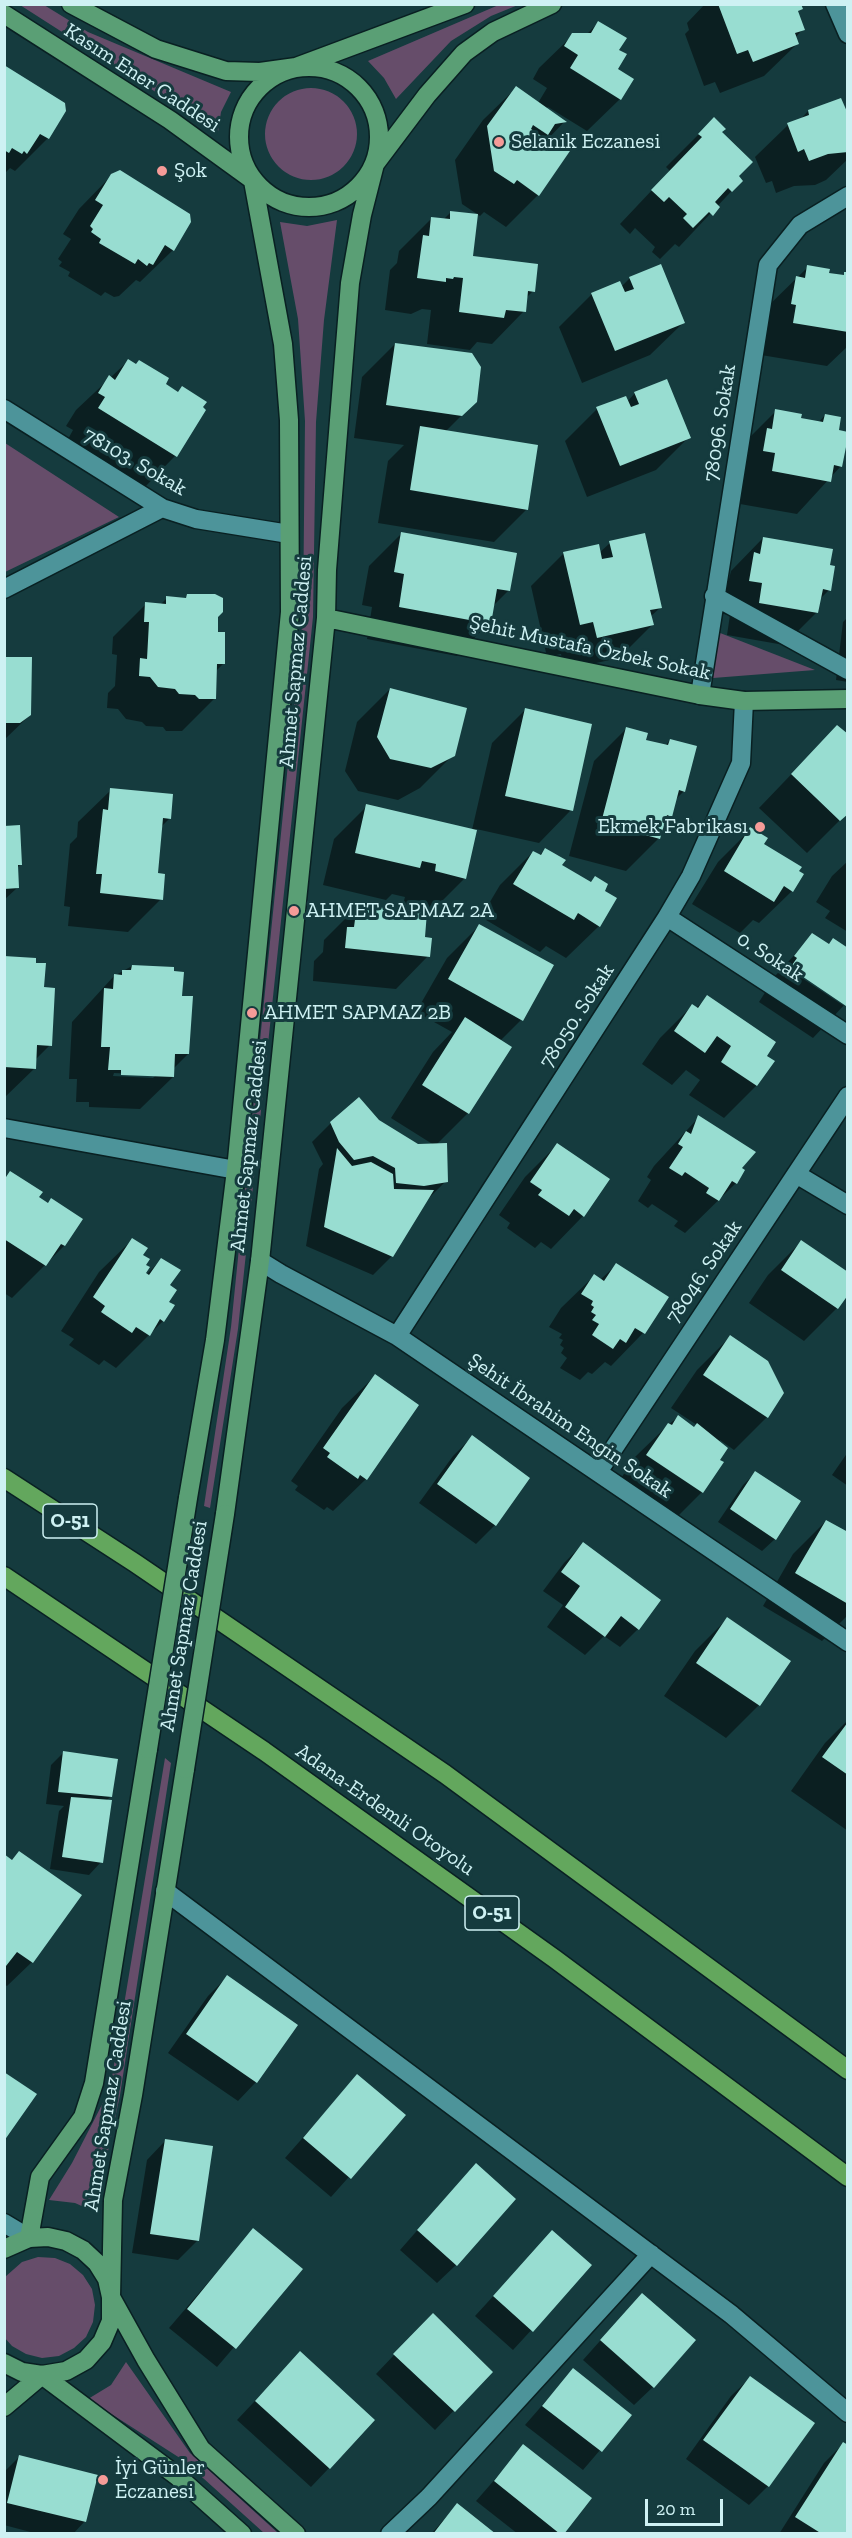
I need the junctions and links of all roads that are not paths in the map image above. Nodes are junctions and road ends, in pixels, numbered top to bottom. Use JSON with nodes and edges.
{"nodes":[{"id":1,"x":71,"y":4,"type":"edge"},
{"id":2,"x":465,"y":4,"type":"edge"},
{"id":3,"x":552,"y":4,"type":"edge"},
{"id":4,"x":835,"y":4,"type":"edge"},
{"id":5,"x":4,"y":14,"type":"edge"},
{"id":6,"x":848,"y":34,"type":"edge"},
{"id":7,"x":296,"y":67,"type":"junction"},
{"id":8,"x":375,"y":164,"type":"junction"},
{"id":9,"x":254,"y":181,"type":"junction"},
{"id":10,"x":848,"y":196,"type":"edge"},
{"id":11,"x":4,"y":409,"type":"edge"},
{"id":12,"x":162,"y":508,"type":"junction"},
{"id":13,"x":289,"y":534,"type":"junction"},
{"id":14,"x":4,"y":589,"type":"edge"},
{"id":15,"x":714,"y":596,"type":"junction"},
{"id":16,"x":326,"y":618,"type":"junction"},
{"id":17,"x":848,"y":670,"type":"edge"},
{"id":18,"x":700,"y":694,"type":"junction"},
{"id":19,"x":848,"y":699,"type":"edge"},
{"id":20,"x":744,"y":701,"type":"junction"},
{"id":21,"x":667,"y":917,"type":"junction"},
{"id":22,"x":848,"y":1035,"type":"edge"},
{"id":23,"x":848,"y":1096,"type":"edge"},
{"id":24,"x":4,"y":1128,"type":"edge"},
{"id":25,"x":236,"y":1170,"type":"junction"},
{"id":26,"x":796,"y":1174,"type":"junction"},
{"id":27,"x":848,"y":1204,"type":"edge"},
{"id":28,"x":260,"y":1261,"type":"junction"},
{"id":29,"x":397,"y":1336,"type":"junction"},
{"id":30,"x":598,"y":1472,"type":"junction"},
{"id":31,"x":4,"y":1478,"type":"edge"},
{"id":32,"x":4,"y":1576,"type":"edge"},
{"id":33,"x":848,"y":1642,"type":"edge"},
{"id":34,"x":165,"y":1892,"type":"junction"},
{"id":35,"x":848,"y":2070,"type":"edge"},
{"id":36,"x":848,"y":2177,"type":"edge"},
{"id":37,"x":4,"y":2223,"type":"edge"},
{"id":38,"x":29,"y":2238,"type":"junction"},
{"id":39,"x":4,"y":2249,"type":"edge"},
{"id":40,"x":651,"y":2254,"type":"junction"},
{"id":41,"x":111,"y":2297,"type":"junction"},
{"id":42,"x":4,"y":2363,"type":"edge"},
{"id":43,"x":42,"y":2375,"type":"junction"},
{"id":44,"x":4,"y":2407,"type":"edge"},
{"id":45,"x":848,"y":2413,"type":"edge"},
{"id":46,"x":242,"y":2534,"type":"edge"},
{"id":47,"x":296,"y":2534,"type":"edge"},
{"id":48,"x":390,"y":2534,"type":"edge"}],
"edges":[{"from":1,"to":7,"type":"main road","name":"Kasım Ener Caddesi"},
{"from":2,"to":7,"type":"main road"},
{"from":3,"to":8,"type":"main road","name":"Ahmet Sapmaz Caddesi"},
{"from":4,"to":6,"type":"street"},
{"from":5,"to":9,"type":"main road","name":"Kasım Ener Caddesi"},
{"from":7,"to":8,"type":"main road"},
{"from":7,"to":9,"type":"main road"},
{"from":8,"to":9,"type":"main road"},
{"from":8,"to":16,"type":"main road","name":"Ahmet Sapmaz Caddesi"},
{"from":9,"to":13,"type":"main road","name":"Ahmet Sapmaz Caddesi"},
{"from":10,"to":15,"type":"street","name":"78096. Sokak"},
{"from":11,"to":12,"type":"street","name":"78103. Sokak"},
{"from":12,"to":13,"type":"street","name":"78103. Sokak"},
{"from":12,"to":14,"type":"street"},
{"from":13,"to":25,"type":"main road","name":"Ahmet Sapmaz Caddesi"},
{"from":15,"to":17,"type":"street"},
{"from":15,"to":18,"type":"street","name":"78096. Sokak"},
{"from":16,"to":18,"type":"main road","name":"Şehit Mustafa Özbek Sokak"},
{"from":16,"to":28,"type":"main road","name":"Ahmet Sapmaz Caddesi"},
{"from":18,"to":20,"type":"main road","name":"Şehit Mustafa Özbek Sokak"},
{"from":19,"to":20,"type":"main road","name":"Şehit Mustafa Özbek Sokak"},
{"from":20,"to":21,"type":"street","name":"78050. Sokak"},
{"from":21,"to":22,"type":"street","name":"0. Sokak"},
{"from":21,"to":29,"type":"street","name":"78050. Sokak"},
{"from":23,"to":26,"type":"street","name":"78046. Sokak"},
{"from":24,"to":25,"type":"street"},
{"from":25,"to":38,"type":"main road","name":"Ahmet Sapmaz Caddesi","bridge":true},
{"from":26,"to":27,"type":"street"},
{"from":26,"to":30,"type":"street","name":"78046. Sokak"},
{"from":28,"to":29,"type":"street","name":"Şehit İbrahim Engin Sokak"},
{"from":28,"to":34,"type":"main road","name":"Ahmet Sapmaz Caddesi","bridge":true},
{"from":29,"to":30,"type":"street","name":"Şehit İbrahim Engin Sokak"},
{"from":30,"to":33,"type":"street","name":"Şehit İbrahim Engin Sokak"},
{"from":31,"to":35,"type":"highway","number":"O-51"},
{"from":32,"to":36,"type":"highway","name":"Adana-Erdemli Otoyolu","number":"O-51"},
{"from":34,"to":40,"type":"street"},
{"from":34,"to":41,"type":"main road","name":"Ahmet Sapmaz Caddesi"},
{"from":37,"to":38,"type":"street"},
{"from":38,"to":39,"type":"main road"},
{"from":38,"to":41,"type":"main road"},
{"from":40,"to":45,"type":"street"},
{"from":40,"to":48,"type":"street"},
{"from":41,"to":43,"type":"main road","name":"Ahmet Sapmaz Caddesi"},
{"from":41,"to":47,"type":"main road"},
{"from":42,"to":43,"type":"main road"},
{"from":43,"to":44,"type":"main road"},
{"from":43,"to":46,"type":"main road"}]}
